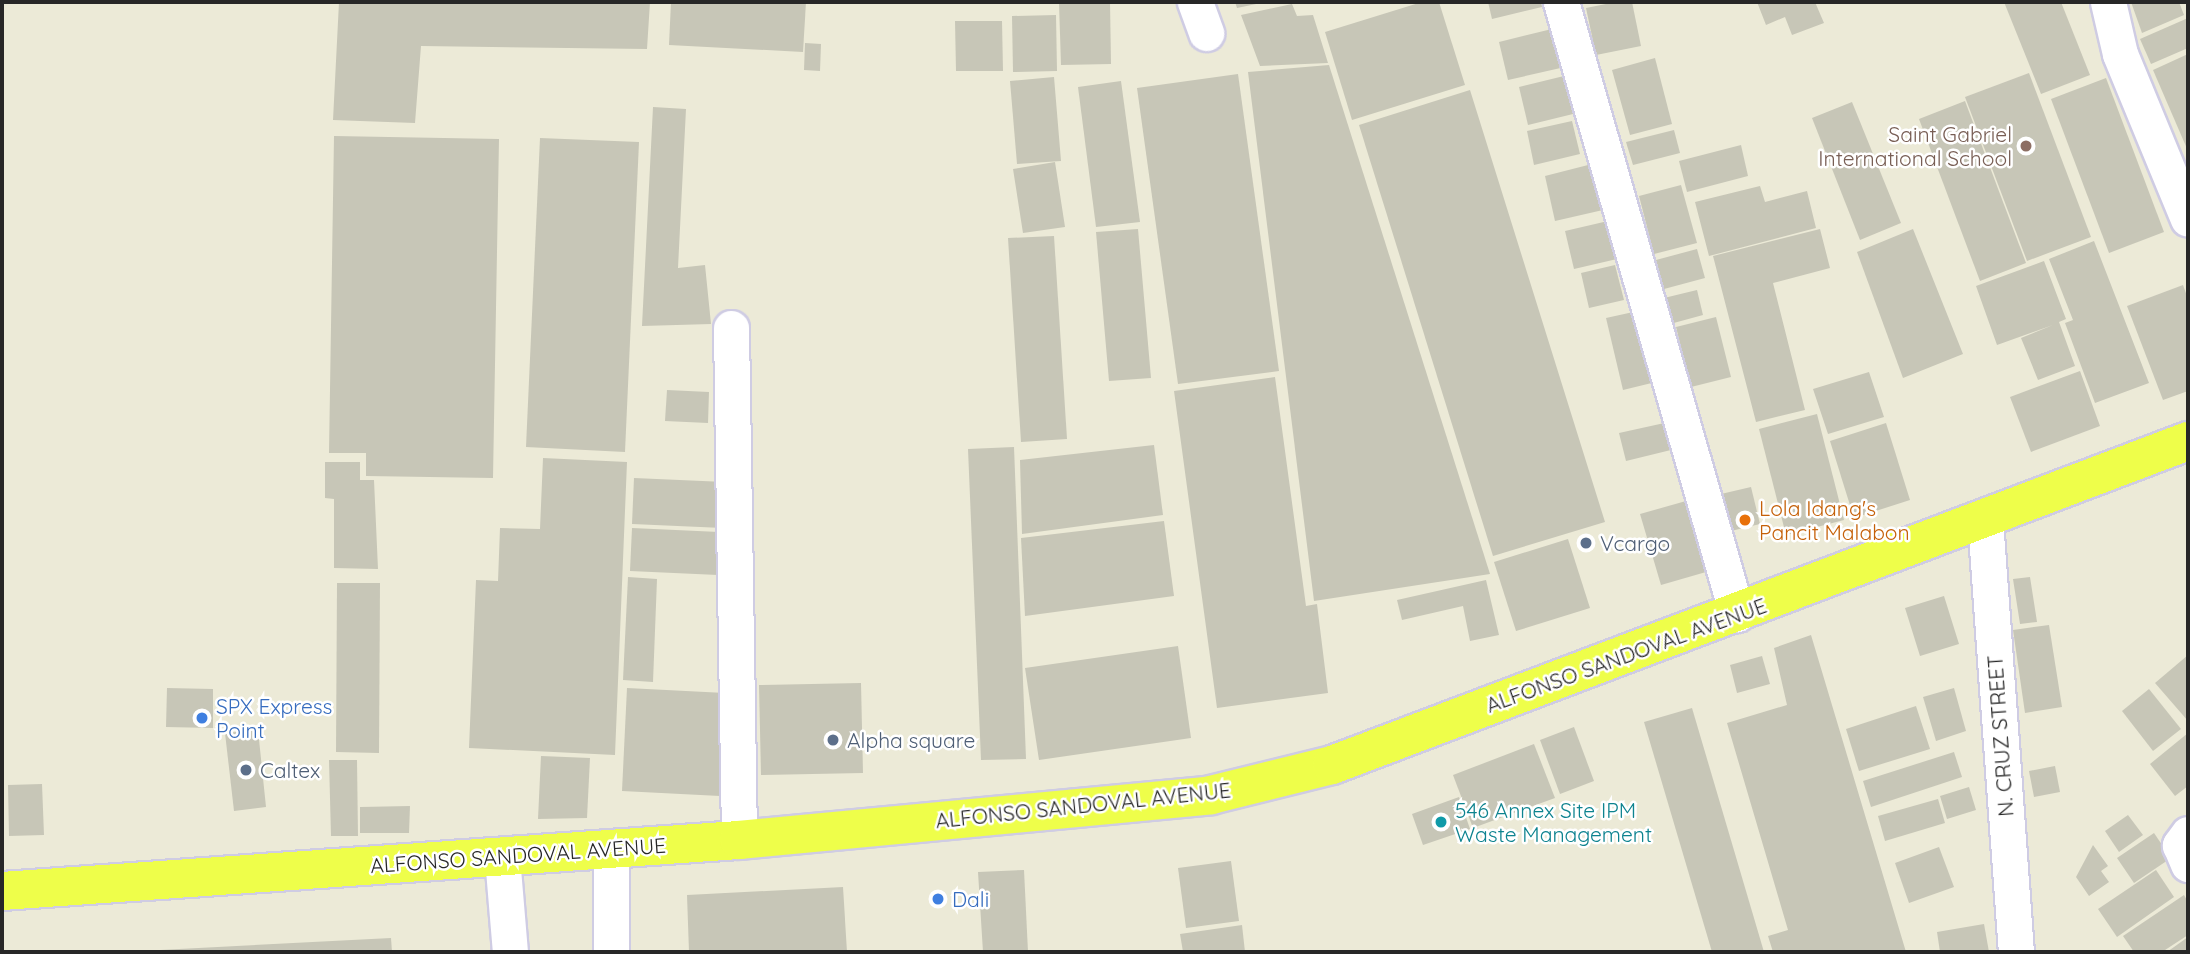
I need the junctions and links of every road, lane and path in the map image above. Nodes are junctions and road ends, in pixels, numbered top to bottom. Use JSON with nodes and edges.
{"nodes":[{"id":1,"x":1561,"y":2,"type":"edge"},
{"id":2,"x":2109,"y":2,"type":"edge"},
{"id":3,"x":2188,"y":219,"type":"edge"},
{"id":4,"x":731,"y":328,"type":"dead end"},
{"id":5,"x":2188,"y":441,"type":"edge"},
{"id":6,"x":1985,"y":520,"type":"junction"},
{"id":7,"x":1737,"y":614,"type":"junction"},
{"id":8,"x":2188,"y":834,"type":"edge"},
{"id":9,"x":739,"y":840,"type":"junction"},
{"id":10,"x":611,"y":849,"type":"junction"},
{"id":11,"x":502,"y":857,"type":"junction"},
{"id":12,"x":2188,"y":864,"type":"edge"},
{"id":13,"x":2,"y":891,"type":"edge"},
{"id":14,"x":508,"y":952,"type":"edge"},
{"id":15,"x":611,"y":952,"type":"edge"},
{"id":16,"x":2016,"y":952,"type":"edge"}],
"edges":[{"from":1,"to":7,"type":"street"},
{"from":2,"to":3,"type":"street"},
{"from":4,"to":9,"type":"street"},
{"from":5,"to":6,"type":"main road","name":"ALFONSO SANDOVAL AVENUE"},
{"from":6,"to":7,"type":"main road","name":"ALFONSO SANDOVAL AVENUE"},
{"from":6,"to":16,"type":"street","name":"N. CRUZ STREET"},
{"from":7,"to":9,"type":"main road","name":"ALFONSO SANDOVAL AVENUE"},
{"from":8,"to":12,"type":"street"},
{"from":9,"to":10,"type":"main road","name":"ALFONSO SANDOVAL AVENUE"},
{"from":10,"to":11,"type":"main road","name":"ALFONSO SANDOVAL AVENUE"},
{"from":10,"to":15,"type":"street"},
{"from":11,"to":13,"type":"main road","name":"ALFONSO SANDOVAL AVENUE"},
{"from":11,"to":14,"type":"street"}]}
